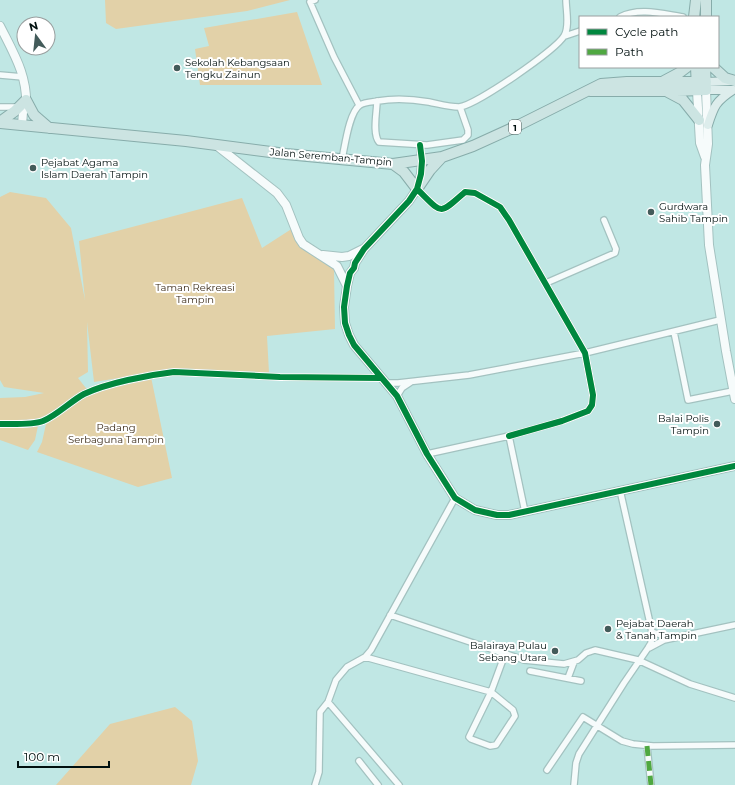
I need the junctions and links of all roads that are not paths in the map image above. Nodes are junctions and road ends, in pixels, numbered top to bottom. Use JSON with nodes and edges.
{"nodes":[{"id":1,"x":566,"y":0,"type":"edge"},
{"id":2,"x":696,"y":0,"type":"edge"},
{"id":3,"x":706,"y":0,"type":"edge"},
{"id":4,"x":311,"y":1,"type":"edge"},
{"id":5,"x":622,"y":16,"type":"edge"},
{"id":6,"x":676,"y":16,"type":"edge"},
{"id":7,"x":694,"y":16,"type":"edge"},
{"id":8,"x":706,"y":16,"type":"edge"},
{"id":9,"x":0,"y":26,"type":"edge"},
{"id":10,"x":579,"y":31,"type":"edge"},
{"id":11,"x":565,"y":36,"type":"junction"},
{"id":12,"x":2,"y":37,"type":"edge"},
{"id":13,"x":686,"y":68,"type":"edge"},
{"id":14,"x":696,"y":68,"type":"edge"},
{"id":15,"x":705,"y":68,"type":"edge"},
{"id":16,"x":714,"y":68,"type":"edge"},
{"id":17,"x":0,"y":75,"type":"edge"},
{"id":18,"x":23,"y":77,"type":"junction"},
{"id":19,"x":702,"y":86,"type":"junction"},
{"id":20,"x":734,"y":86,"type":"edge"},
{"id":21,"x":664,"y":87,"type":"junction"},
{"id":22,"x":377,"y":101,"type":"junction"},
{"id":23,"x":359,"y":105,"type":"junction"},
{"id":24,"x":24,"y":106,"type":"junction"},
{"id":25,"x":0,"y":107,"type":"edge"},
{"id":26,"x":460,"y":107,"type":"junction"},
{"id":27,"x":0,"y":122,"type":"edge"},
{"id":28,"x":703,"y":122,"type":"junction"},
{"id":29,"x":24,"y":125,"type":"junction"},
{"id":30,"x":49,"y":128,"type":"junction"},
{"id":31,"x":216,"y":145,"type":"junction"},
{"id":32,"x":420,"y":145,"type":"junction"},
{"id":33,"x":442,"y":158,"type":"junction"},
{"id":34,"x":342,"y":159,"type":"junction"},
{"id":35,"x":422,"y":161,"type":"junction"},
{"id":36,"x":393,"y":164,"type":"junction"},
{"id":37,"x":417,"y":189,"type":"junction"},
{"id":38,"x":604,"y":220,"type":"dead end"},
{"id":39,"x":364,"y":249,"type":"junction"},
{"id":40,"x":322,"y":255,"type":"junction"},
{"id":41,"x":345,"y":257,"type":"junction"},
{"id":42,"x":355,"y":263,"type":"junction"},
{"id":43,"x":339,"y":269,"type":"junction"},
{"id":44,"x":350,"y":273,"type":"junction"},
{"id":45,"x":546,"y":283,"type":"junction"},
{"id":46,"x":347,"y":286,"type":"junction"},
{"id":47,"x":720,"y":320,"type":"junction"},
{"id":48,"x":674,"y":332,"type":"junction"},
{"id":49,"x":586,"y":353,"type":"junction"},
{"id":50,"x":384,"y":380,"type":"junction"},
{"id":51,"x":413,"y":380,"type":"junction"},
{"id":52,"x":734,"y":394,"type":"edge"},
{"id":53,"x":396,"y":396,"type":"junction"},
{"id":54,"x":0,"y":424,"type":"edge"},
{"id":55,"x":509,"y":436,"type":"junction"},
{"id":56,"x":427,"y":454,"type":"junction"},
{"id":57,"x":735,"y":466,"type":"edge"},
{"id":58,"x":620,"y":490,"type":"junction"},
{"id":59,"x":455,"y":498,"type":"junction"},
{"id":60,"x":525,"y":512,"type":"junction"},
{"id":61,"x":390,"y":615,"type":"junction"},
{"id":62,"x":735,"y":625,"type":"edge"},
{"id":63,"x":652,"y":632,"type":"junction"},
{"id":64,"x":674,"y":638,"type":"junction"},
{"id":65,"x":648,"y":648,"type":"junction"},
{"id":66,"x":505,"y":654,"type":"junction"},
{"id":67,"x":365,"y":657,"type":"junction"},
{"id":68,"x":638,"y":660,"type":"junction"},
{"id":69,"x":574,"y":662,"type":"junction"},
{"id":70,"x":530,"y":671,"type":"dead end"},
{"id":71,"x":568,"y":678,"type":"junction"},
{"id":72,"x":582,"y":681,"type":"dead end"},
{"id":73,"x":491,"y":692,"type":"junction"},
{"id":74,"x":735,"y":698,"type":"edge"},
{"id":75,"x":328,"y":702,"type":"junction"},
{"id":76,"x":598,"y":726,"type":"junction"},
{"id":77,"x":735,"y":745,"type":"edge"},
{"id":78,"x":647,"y":746,"type":"junction"},
{"id":79,"x":359,"y":761,"type":"dead end"},
{"id":80,"x":548,"y":770,"type":"dead end"},
{"id":81,"x":315,"y":785,"type":"edge"},
{"id":82,"x":378,"y":785,"type":"edge"},
{"id":83,"x":398,"y":785,"type":"edge"},
{"id":84,"x":574,"y":785,"type":"edge"},
{"id":85,"x":651,"y":785,"type":"edge"}],
"edges":[{"from":1,"to":11,"type":"street"},
{"from":2,"to":7,"type":"highway"},
{"from":3,"to":8,"type":"highway"},
{"from":4,"to":23,"type":"street"},
{"from":5,"to":6,"type":"street"},
{"from":9,"to":12,"type":"street"},
{"from":10,"to":11,"type":"street"},
{"from":11,"to":26,"type":"street"},
{"from":12,"to":18,"type":"street"},
{"from":13,"to":21,"type":"highway"},
{"from":14,"to":19,"type":"highway"},
{"from":15,"to":19,"type":"highway"},
{"from":16,"to":20,"type":"highway"},
{"from":17,"to":18,"type":"street"},
{"from":18,"to":24,"type":"street"},
{"from":19,"to":20,"type":"main road"},
{"from":19,"to":21,"type":"highway","name":"Jalan Seremban-Tampin","number":"1"},
{"from":19,"to":28,"type":"street"},
{"from":20,"to":28,"type":"main road"},
{"from":21,"to":28,"type":"highway"},
{"from":21,"to":33,"type":"highway","name":"Jalan Seremban-Tampin","number":"1"},
{"from":22,"to":23,"type":"street"},
{"from":22,"to":26,"type":"street"},
{"from":22,"to":32,"type":"street"},
{"from":23,"to":34,"type":"street"},
{"from":24,"to":25,"type":"street"},
{"from":24,"to":27,"type":"highway"},
{"from":24,"to":29,"type":"street"},
{"from":24,"to":30,"type":"highway"},
{"from":26,"to":32,"type":"street"},
{"from":27,"to":29,"type":"highway","name":"Jalan Seremban-Tampin","number":"1"},
{"from":28,"to":47,"type":"street"},
{"from":29,"to":30,"type":"highway","name":"Jalan Seremban-Tampin","number":"1"},
{"from":30,"to":31,"type":"highway","name":"Jalan Seremban-Tampin","number":"1"},
{"from":31,"to":34,"type":"highway","name":"Jalan Seremban-Tampin","number":"1"},
{"from":31,"to":40,"type":"street"},
{"from":32,"to":35,"type":"street"},
{"from":33,"to":35,"type":"highway","name":"Jalan Seremban-Tampin","number":"1"},
{"from":33,"to":37,"type":"highway"},
{"from":34,"to":36,"type":"highway","name":"Jalan Seremban-Tampin","number":"1"},
{"from":35,"to":36,"type":"highway","name":"Jalan Seremban-Tampin","number":"1"},
{"from":35,"to":37,"type":"street"},
{"from":36,"to":37,"type":"highway"},
{"from":37,"to":39,"type":"street"},
{"from":37,"to":45,"type":"street"},
{"from":38,"to":45,"type":"street"},
{"from":39,"to":41,"type":"street"},
{"from":39,"to":42,"type":"street"},
{"from":40,"to":41,"type":"street"},
{"from":40,"to":43,"type":"street"},
{"from":41,"to":42,"type":"street"},
{"from":41,"to":43,"type":"street"},
{"from":42,"to":44,"type":"street"},
{"from":43,"to":44,"type":"street"},
{"from":43,"to":46,"type":"street"},
{"from":44,"to":46,"type":"street"},
{"from":45,"to":49,"type":"street"},
{"from":46,"to":50,"type":"street"},
{"from":47,"to":48,"type":"street"},
{"from":47,"to":52,"type":"street"},
{"from":48,"to":49,"type":"street"},
{"from":48,"to":52,"type":"street"},
{"from":49,"to":51,"type":"street"},
{"from":49,"to":55,"type":"street"},
{"from":50,"to":51,"type":"street"},
{"from":50,"to":53,"type":"street"},
{"from":50,"to":54,"type":"street"},
{"from":51,"to":53,"type":"street"},
{"from":53,"to":56,"type":"street"},
{"from":55,"to":56,"type":"street"},
{"from":55,"to":60,"type":"street"},
{"from":56,"to":59,"type":"street"},
{"from":57,"to":58,"type":"street"},
{"from":58,"to":60,"type":"street"},
{"from":58,"to":63,"type":"street"},
{"from":59,"to":60,"type":"street"},
{"from":59,"to":61,"type":"street"},
{"from":61,"to":66,"type":"street"},
{"from":61,"to":67,"type":"street"},
{"from":62,"to":64,"type":"street"},
{"from":63,"to":64,"type":"street"},
{"from":63,"to":65,"type":"street"},
{"from":64,"to":65,"type":"street"},
{"from":65,"to":68,"type":"street"},
{"from":66,"to":69,"type":"street"},
{"from":66,"to":73,"type":"street"},
{"from":67,"to":73,"type":"street"},
{"from":67,"to":75,"type":"street"},
{"from":68,"to":69,"type":"street"},
{"from":68,"to":74,"type":"street"},
{"from":68,"to":76,"type":"street"},
{"from":69,"to":71,"type":"street"},
{"from":70,"to":71,"type":"street"},
{"from":71,"to":72,"type":"street"},
{"from":73,"to":73,"type":"street"},
{"from":75,"to":81,"type":"street"},
{"from":75,"to":83,"type":"street"},
{"from":76,"to":78,"type":"street"},
{"from":76,"to":80,"type":"street"},
{"from":76,"to":84,"type":"street"},
{"from":77,"to":78,"type":"street"},
{"from":78,"to":85,"type":"street"},
{"from":79,"to":82,"type":"street"}]}
